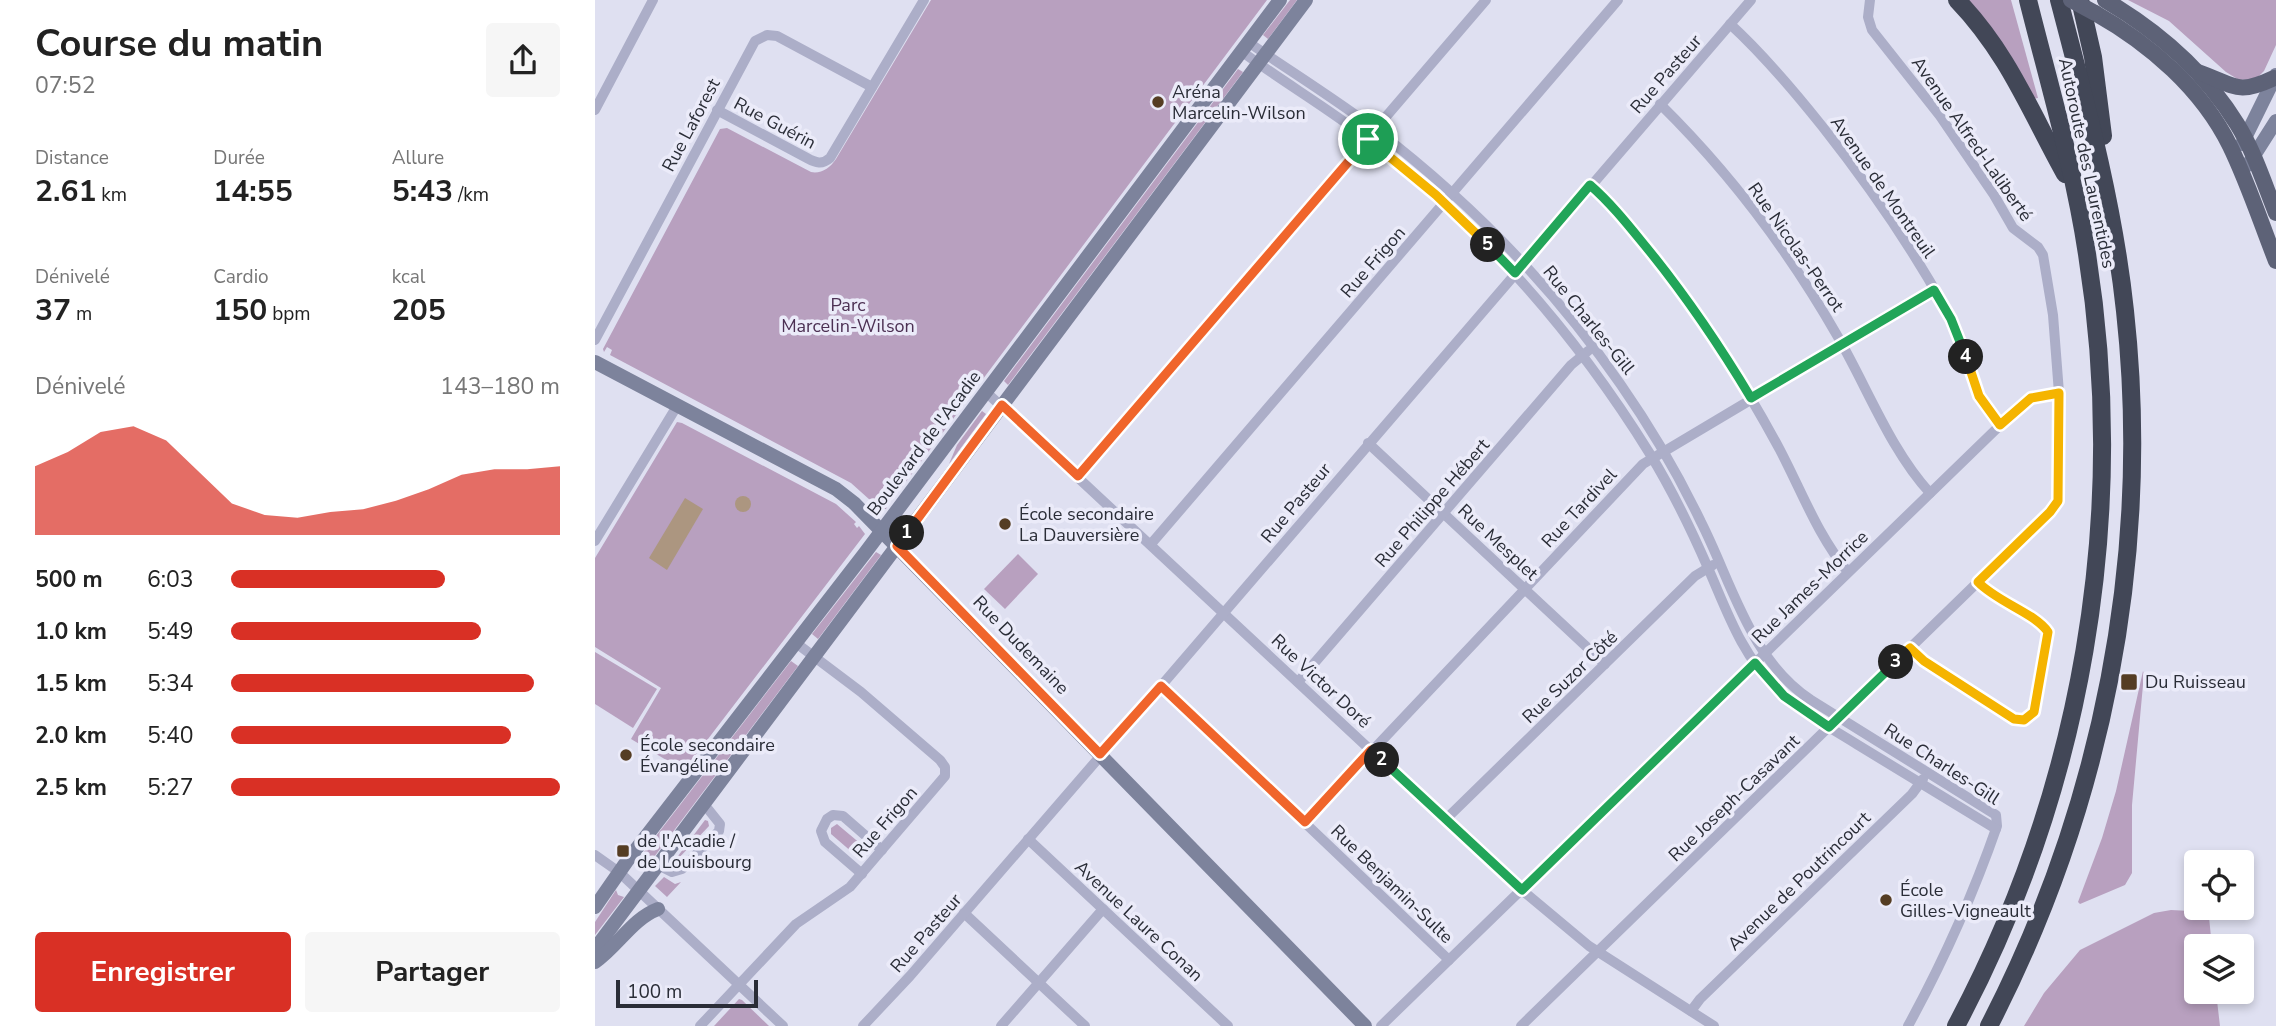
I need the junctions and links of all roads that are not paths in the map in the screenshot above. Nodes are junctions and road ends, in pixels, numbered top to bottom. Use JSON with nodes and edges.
{"nodes":[{"id":1,"x":653,"y":0,"type":"edge"},
{"id":2,"x":1280,"y":0,"type":"edge"},
{"id":3,"x":1306,"y":0,"type":"edge"},
{"id":4,"x":1618,"y":0,"type":"edge"},
{"id":5,"x":1751,"y":0,"type":"edge"},
{"id":6,"x":1870,"y":0,"type":"edge"},
{"id":7,"x":1957,"y":0,"type":"edge"},
{"id":8,"x":2028,"y":0,"type":"edge"},
{"id":9,"x":2059,"y":0,"type":"edge"},
{"id":10,"x":2071,"y":0,"type":"edge"},
{"id":11,"x":2080,"y":0,"type":"edge"},
{"id":12,"x":918,"y":2,"type":"edge"},
{"id":13,"x":1482,"y":2,"type":"edge"},
{"id":14,"x":2100,"y":6,"type":"edge"},
{"id":15,"x":1730,"y":24,"type":"junction"},
{"id":16,"x":1245,"y":47,"type":"junction"},
{"id":17,"x":1262,"y":59,"type":"junction"},
{"id":18,"x":2197,"y":72,"type":"junction"},
{"id":19,"x":2275,"y":76,"type":"edge"},
{"id":20,"x":871,"y":88,"type":"junction"},
{"id":21,"x":1660,"y":104,"type":"junction"},
{"id":22,"x":595,"y":110,"type":"edge"},
{"id":23,"x":717,"y":110,"type":"junction"},
{"id":24,"x":2276,"y":121,"type":"edge"},
{"id":25,"x":1375,"y":129,"type":"junction"},
{"id":26,"x":2245,"y":138,"type":"junction"},
{"id":27,"x":1368,"y":139,"type":"junction"},
{"id":28,"x":2253,"y":157,"type":"junction"},
{"id":29,"x":2235,"y":158,"type":"junction"},
{"id":30,"x":2242,"y":175,"type":"junction"},
{"id":31,"x":1590,"y":185,"type":"junction"},
{"id":32,"x":1453,"y":193,"type":"junction"},
{"id":33,"x":2076,"y":195,"type":"junction"},
{"id":34,"x":1445,"y":203,"type":"junction"},
{"id":35,"x":2276,"y":213,"type":"edge"},
{"id":36,"x":2116,"y":244,"type":"junction"},
{"id":37,"x":2276,"y":261,"type":"edge"},
{"id":38,"x":1523,"y":264,"type":"junction"},
{"id":39,"x":1515,"y":273,"type":"junction"},
{"id":40,"x":1934,"y":290,"type":"junction"},
{"id":41,"x":595,"y":340,"type":"edge"},
{"id":42,"x":1842,"y":344,"type":"junction"},
{"id":43,"x":1593,"y":347,"type":"junction"},
{"id":44,"x":1583,"y":355,"type":"junction"},
{"id":45,"x":595,"y":362,"type":"edge"},
{"id":46,"x":986,"y":392,"type":"junction"},
{"id":47,"x":2059,"y":393,"type":"junction"},
{"id":48,"x":1751,"y":398,"type":"junction"},
{"id":49,"x":1002,"y":405,"type":"junction"},
{"id":50,"x":677,"y":406,"type":"junction"},
{"id":51,"x":2000,"y":425,"type":"junction"},
{"id":52,"x":1368,"y":443,"type":"junction"},
{"id":53,"x":1663,"y":450,"type":"junction"},
{"id":54,"x":1652,"y":457,"type":"junction"},
{"id":55,"x":1078,"y":476,"type":"junction"},
{"id":56,"x":1930,"y":493,"type":"junction"},
{"id":57,"x":2057,"y":504,"type":"joint"},
{"id":58,"x":1444,"y":513,"type":"junction"},
{"id":59,"x":882,"y":530,"type":"junction"},
{"id":60,"x":595,"y":541,"type":"edge"},
{"id":61,"x":1151,"y":544,"type":"junction"},
{"id":62,"x":897,"y":546,"type":"junction"},
{"id":63,"x":1720,"y":561,"type":"junction"},
{"id":64,"x":1708,"y":567,"type":"junction"},
{"id":65,"x":1848,"y":572,"type":"junction"},
{"id":66,"x":1978,"y":582,"type":"junction"},
{"id":67,"x":1525,"y":589,"type":"junction"},
{"id":68,"x":1224,"y":611,"type":"junction"},
{"id":69,"x":796,"y":643,"type":"junction"},
{"id":70,"x":1910,"y":648,"type":"junction"},
{"id":71,"x":1764,"y":653,"type":"junction"},
{"id":72,"x":814,"y":657,"type":"junction"},
{"id":73,"x":1755,"y":663,"type":"junction"},
{"id":74,"x":1605,"y":664,"type":"junction"},
{"id":75,"x":1298,"y":682,"type":"junction"},
{"id":76,"x":1161,"y":686,"type":"junction"},
{"id":77,"x":1839,"y":718,"type":"junction"},
{"id":78,"x":1829,"y":727,"type":"junction"},
{"id":79,"x":1371,"y":750,"type":"junction"},
{"id":80,"x":1100,"y":754,"type":"junction"},
{"id":81,"x":1927,"y":772,"type":"junction"},
{"id":82,"x":1921,"y":783,"type":"junction"},
{"id":83,"x":704,"y":804,"type":"junction"},
{"id":84,"x":1445,"y":820,"type":"junction"},
{"id":85,"x":1305,"y":822,"type":"junction"},
{"id":86,"x":1996,"y":829,"type":"junction"},
{"id":87,"x":1028,"y":839,"type":"junction"},
{"id":88,"x":882,"y":850,"type":"junction"},
{"id":89,"x":595,"y":855,"type":"edge"},
{"id":90,"x":658,"y":864,"type":"junction"},
{"id":91,"x":619,"y":872,"type":"junction"},
{"id":92,"x":862,"y":874,"type":"junction"},
{"id":93,"x":639,"y":890,"type":"junction"},
{"id":94,"x":1522,"y":890,"type":"junction"},
{"id":95,"x":595,"y":907,"type":"edge"},
{"id":96,"x":658,"y":909,"type":"junction"},
{"id":97,"x":1103,"y":909,"type":"junction"},
{"id":98,"x":964,"y":913,"type":"junction"},
{"id":99,"x":595,"y":949,"type":"edge"},
{"id":100,"x":1598,"y":952,"type":"junction"},
{"id":101,"x":1449,"y":960,"type":"junction"},
{"id":102,"x":595,"y":962,"type":"edge"},
{"id":103,"x":1039,"y":982,"type":"junction"},
{"id":104,"x":739,"y":985,"type":"junction"},
{"id":105,"x":1691,"y":1011,"type":"junction"},
{"id":106,"x":700,"y":1026,"type":"edge"},
{"id":107,"x":783,"y":1026,"type":"edge"},
{"id":108,"x":863,"y":1026,"type":"edge"},
{"id":109,"x":1001,"y":1026,"type":"edge"},
{"id":110,"x":1085,"y":1026,"type":"edge"},
{"id":111,"x":1228,"y":1026,"type":"edge"},
{"id":112,"x":1365,"y":1026,"type":"edge"},
{"id":113,"x":1381,"y":1026,"type":"edge"},
{"id":114,"x":1521,"y":1026,"type":"edge"},
{"id":115,"x":1714,"y":1026,"type":"edge"},
{"id":116,"x":1908,"y":1026,"type":"edge"},
{"id":117,"x":1956,"y":1026,"type":"edge"},
{"id":118,"x":1989,"y":1026,"type":"edge"}],
"edges":[{"from":1,"to":22,"type":"street"},
{"from":2,"to":16,"type":"main road","name":"Boulevard de l'Acadie"},
{"from":3,"to":17,"type":"main road"},
{"from":4,"to":32,"type":"street","name":"Rue Frigon"},
{"from":5,"to":15,"type":"street","name":"Rue Pasteur"},
{"from":6,"to":47,"type":"street","name":"Avenue Alfred-Laliberté"},
{"from":7,"to":33,"type":"highway"},
{"from":8,"to":33,"type":"highway","name":"Autoroute des Laurentides"},
{"from":9,"to":36,"type":"highway","name":"Autoroute des Laurentides"},
{"from":10,"to":14,"type":"main road","bridge":true},
{"from":11,"to":36,"type":"highway"},
{"from":12,"to":20,"type":"street"},
{"from":13,"to":25,"type":"street"},
{"from":14,"to":18,"type":"main road"},
{"from":14,"to":29,"type":"main road"},
{"from":15,"to":21,"type":"street","name":"Rue Pasteur"},
{"from":15,"to":40,"type":"street","name":"Avenue de Montreuil"},
{"from":16,"to":17,"type":"street","name":"Rue Charles-Gill"},
{"from":16,"to":46,"type":"main road","name":"Boulevard de l'Acadie"},
{"from":17,"to":25,"type":"street","name":"Rue Charles-Gill"},
{"from":17,"to":27,"type":"street","name":"Rue Charles-Gill"},
{"from":17,"to":49,"type":"main road"},
{"from":18,"to":19,"type":"main road"},
{"from":18,"to":26,"type":"main road"},
{"from":19,"to":26,"type":"main road"},
{"from":20,"to":23,"type":"street","name":"Rue Guérin"},
{"from":20,"to":23,"type":"street","name":"Rue Laforest"},
{"from":21,"to":31,"type":"street","name":"Rue Pasteur"},
{"from":21,"to":42,"type":"street","name":"Rue Nicolas-Perrot"},
{"from":23,"to":41,"type":"street","name":"Rue Laforest"},
{"from":24,"to":28,"type":"main road"},
{"from":25,"to":27,"type":"street"},
{"from":25,"to":32,"type":"street","name":"Rue Charles-Gill"},
{"from":26,"to":28,"type":"main road"},
{"from":26,"to":29,"type":"main road"},
{"from":27,"to":34,"type":"street","name":"Rue Charles-Gill"},
{"from":27,"to":55,"type":"street"},
{"from":28,"to":30,"type":"main road"},
{"from":28,"to":35,"type":"main road"},
{"from":29,"to":30,"type":"main road"},
{"from":30,"to":37,"type":"main road"},
{"from":31,"to":38,"type":"street","name":"Rue Pasteur"},
{"from":31,"to":48,"type":"street"},
{"from":32,"to":34,"type":"street","name":"Rue Frigon"},
{"from":32,"to":38,"type":"street","name":"Rue Charles-Gill"},
{"from":33,"to":117,"type":"highway","name":"Autoroute des Laurentides"},
{"from":34,"to":39,"type":"street","name":"Rue Charles-Gill"},
{"from":34,"to":61,"type":"street","name":"Rue Frigon"},
{"from":36,"to":118,"type":"highway","name":"Autoroute des Laurentides"},
{"from":38,"to":39,"type":"street","name":"Rue Pasteur"},
{"from":38,"to":43,"type":"street","name":"Rue Charles-Gill"},
{"from":39,"to":44,"type":"street","name":"Rue Charles-Gill"},
{"from":39,"to":52,"type":"street","name":"Rue Pasteur"},
{"from":40,"to":42,"type":"street","name":"Rue Tardivel"},
{"from":40,"to":51,"type":"street","name":"Avenue de Montreuil"},
{"from":42,"to":48,"type":"street","name":"Rue Tardivel"},
{"from":42,"to":56,"type":"street","name":"Rue Nicolas-Perrot"},
{"from":43,"to":44,"type":"street","name":"Rue Philippe Hébert"},
{"from":43,"to":53,"type":"street","name":"Rue Charles-Gill"},
{"from":44,"to":54,"type":"street","name":"Rue Charles-Gill"},
{"from":44,"to":58,"type":"street","name":"Rue Philippe Hébert"},
{"from":45,"to":50,"type":"main road","name":"Rue Dudemaine"},
{"from":46,"to":49,"type":"street","name":"Rue Victor Doré"},
{"from":46,"to":59,"type":"main road","name":"Boulevard de l'Acadie"},
{"from":47,"to":51,"type":"street","name":"Rue James-Morrice"},
{"from":47,"to":57,"type":"street","name":"Avenue Alfred-Laliberté"},
{"from":48,"to":53,"type":"street","name":"Rue Tardivel"},
{"from":48,"to":65,"type":"street"},
{"from":49,"to":55,"type":"street","name":"Rue Victor Doré"},
{"from":49,"to":62,"type":"main road"},
{"from":50,"to":59,"type":"main road","name":"Rue Dudemaine"},
{"from":50,"to":60,"type":"street"},
{"from":51,"to":56,"type":"street","name":"Rue James-Morrice"},
{"from":52,"to":58,"type":"street","name":"Rue Mesplet"},
{"from":52,"to":68,"type":"street","name":"Rue Pasteur"},
{"from":53,"to":54,"type":"street","name":"Rue Tardivel"},
{"from":53,"to":63,"type":"street","name":"Rue Charles-Gill"},
{"from":54,"to":64,"type":"street","name":"Rue Charles-Gill"},
{"from":54,"to":67,"type":"street","name":"Rue Tardivel"},
{"from":55,"to":61,"type":"street","name":"Rue Victor Doré"},
{"from":56,"to":65,"type":"street","name":"Rue James-Morrice"},
{"from":57,"to":66,"type":"street","name":"Rue Joseph-Casavant"},
{"from":58,"to":67,"type":"street","name":"Rue Mesplet"},
{"from":58,"to":75,"type":"street","name":"Rue Philippe Hébert"},
{"from":59,"to":62,"type":"main road","name":"Rue Dudemaine"},
{"from":59,"to":69,"type":"main road","name":"Boulevard de l'Acadie"},
{"from":61,"to":68,"type":"street","name":"Rue Victor Doré"},
{"from":62,"to":72,"type":"main road"},
{"from":62,"to":80,"type":"main road","name":"Rue Dudemaine"},
{"from":63,"to":64,"type":"street","name":"Rue Suzor Côté"},
{"from":63,"to":71,"type":"street","name":"Rue Charles-Gill"},
{"from":64,"to":73,"type":"street","name":"Rue Charles-Gill"},
{"from":64,"to":74,"type":"street","name":"Rue Suzor Côté"},
{"from":65,"to":71,"type":"street","name":"Rue James-Morrice"},
{"from":66,"to":70,"type":"street","name":"Rue Joseph-Casavant"},
{"from":66,"to":70,"type":"street"},
{"from":67,"to":74,"type":"street","name":"Rue Mesplet"},
{"from":67,"to":79,"type":"street","name":"Rue Tardivel"},
{"from":68,"to":75,"type":"street","name":"Rue Victor Doré"},
{"from":68,"to":76,"type":"street","name":"Rue Pasteur"},
{"from":69,"to":72,"type":"street","name":"Rue Frigon"},
{"from":69,"to":91,"type":"main road","name":"Boulevard de l'Acadie"},
{"from":70,"to":77,"type":"street","name":"Rue Joseph-Casavant"},
{"from":71,"to":73,"type":"street","name":"Rue James-Morrice"},
{"from":71,"to":77,"type":"street","name":"Rue Charles-Gill"},
{"from":72,"to":83,"type":"main road"},
{"from":72,"to":88,"type":"street","name":"Rue Frigon"},
{"from":73,"to":78,"type":"street","name":"Rue Charles-Gill"},
{"from":73,"to":94,"type":"street","name":"Rue James-Morrice"},
{"from":74,"to":84,"type":"street","name":"Rue Suzor Côté"},
{"from":75,"to":79,"type":"street","name":"Rue Victor Doré"},
{"from":76,"to":80,"type":"street","name":"Rue Pasteur"},
{"from":76,"to":85,"type":"street","name":"Rue Benjamin-Sulte"},
{"from":77,"to":78,"type":"street","name":"Rue Joseph-Casavant"},
{"from":77,"to":81,"type":"street","name":"Rue Charles-Gill"},
{"from":78,"to":82,"type":"street","name":"Rue Charles-Gill"},
{"from":78,"to":100,"type":"street","name":"Rue Joseph-Casavant"},
{"from":79,"to":84,"type":"street","name":"Rue Victor Doré"},
{"from":79,"to":85,"type":"street","name":"Rue Tardivel"},
{"from":80,"to":87,"type":"street","name":"Rue Pasteur"},
{"from":80,"to":112,"type":"main road","name":"Rue Dudemaine"},
{"from":81,"to":82,"type":"street","name":"Avenue de Poutrincourt"},
{"from":81,"to":86,"type":"street","name":"Rue Charles-Gill"},
{"from":82,"to":86,"type":"street","name":"Rue Charles-Gill"},
{"from":82,"to":105,"type":"street","name":"Avenue de Poutrincourt"},
{"from":83,"to":90,"type":"main road"},
{"from":83,"to":90,"type":"street"},
{"from":84,"to":94,"type":"street","name":"Rue Victor Doré"},
{"from":85,"to":101,"type":"street","name":"Rue Benjamin-Sulte"},
{"from":86,"to":116,"type":"street"},
{"from":87,"to":97,"type":"street","name":"Avenue Laure Conan"},
{"from":87,"to":98,"type":"street","name":"Rue Pasteur"},
{"from":88,"to":92,"type":"street","name":"Rue Frigon"},
{"from":88,"to":92,"type":"street"},
{"from":89,"to":91,"type":"street"},
{"from":90,"to":93,"type":"main road"},
{"from":91,"to":93,"type":"street"},
{"from":91,"to":95,"type":"main road","name":"Boulevard de l'Acadie"},
{"from":92,"to":104,"type":"street","name":"Rue Frigon"},
{"from":93,"to":96,"type":"street"},
{"from":93,"to":99,"type":"main road"},
{"from":94,"to":100,"type":"street","name":"Rue Victor Doré"},
{"from":94,"to":101,"type":"street","name":"Rue James-Morrice"},
{"from":96,"to":102,"type":"main road"},
{"from":96,"to":104,"type":"street"},
{"from":97,"to":103,"type":"street"},
{"from":97,"to":111,"type":"street","name":"Avenue Laure Conan"},
{"from":98,"to":103,"type":"street"},
{"from":98,"to":108,"type":"street","name":"Rue Pasteur"},
{"from":100,"to":105,"type":"street","name":"Rue Victor Doré"},
{"from":100,"to":114,"type":"street","name":"Rue Joseph-Casavant"},
{"from":101,"to":113,"type":"street","name":"Rue James-Morrice"},
{"from":103,"to":109,"type":"street"},
{"from":103,"to":110,"type":"street"},
{"from":104,"to":106,"type":"street","name":"Rue Frigon"},
{"from":104,"to":107,"type":"street"},
{"from":105,"to":115,"type":"street","name":"Rue Victor Doré"}]}
